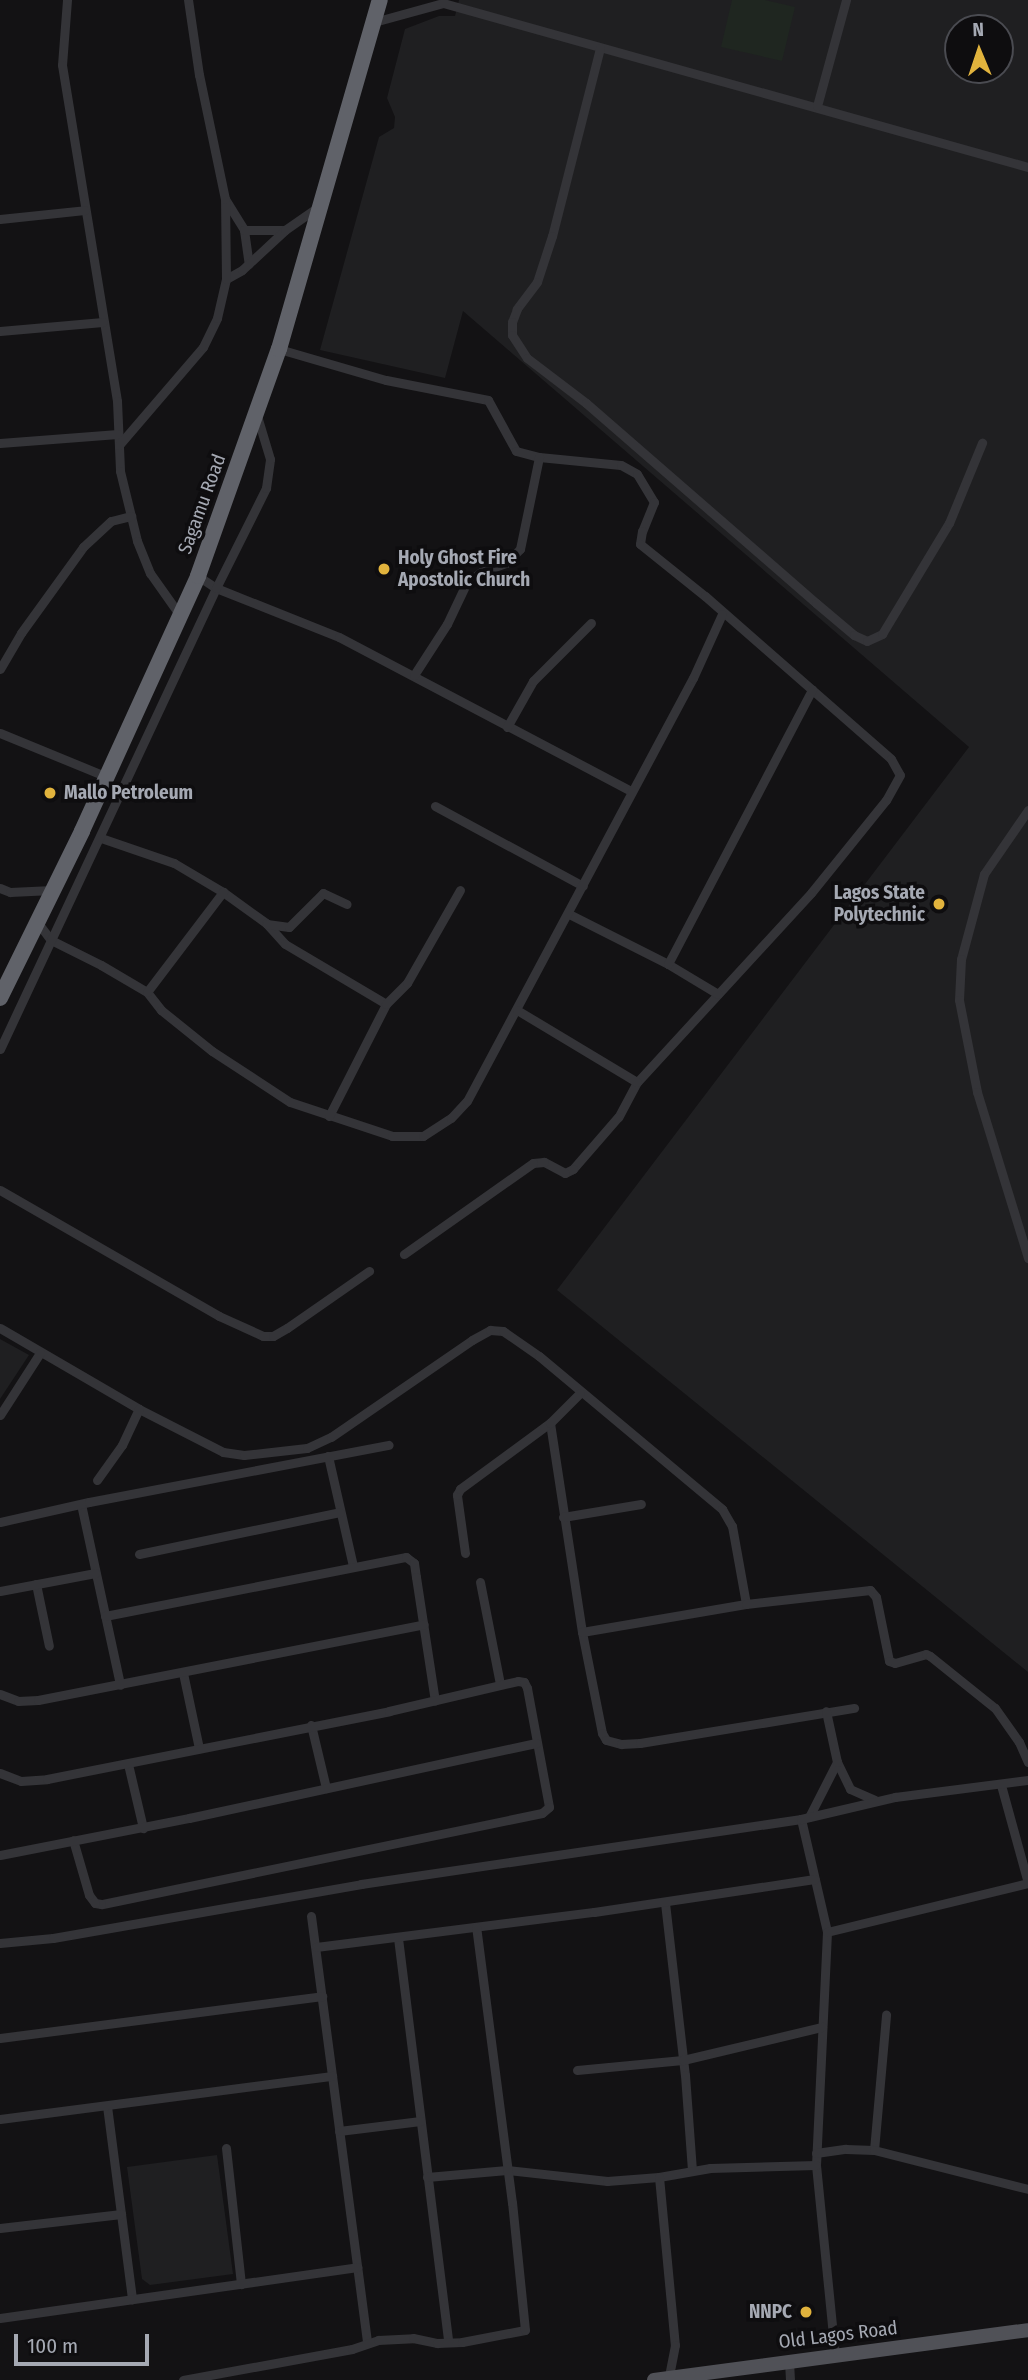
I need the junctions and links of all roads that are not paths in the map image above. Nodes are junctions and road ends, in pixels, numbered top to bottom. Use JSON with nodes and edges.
{"nodes":[{"id":1,"x":67,"y":0,"type":"edge"},
{"id":2,"x":188,"y":0,"type":"edge"},
{"id":3,"x":380,"y":0,"type":"edge"},
{"id":4,"x":846,"y":0,"type":"edge"},
{"id":5,"x":442,"y":2,"type":"edge"},
{"id":6,"x":374,"y":22,"type":"junction"},
{"id":7,"x":600,"y":48,"type":"junction"},
{"id":8,"x":817,"y":106,"type":"junction"},
{"id":9,"x":1028,"y":167,"type":"edge"},
{"id":10,"x":225,"y":198,"type":"junction"},
{"id":11,"x":321,"y":206,"type":"junction"},
{"id":12,"x":85,"y":210,"type":"junction"},
{"id":13,"x":0,"y":219,"type":"edge"},
{"id":14,"x":244,"y":230,"type":"junction"},
{"id":15,"x":285,"y":230,"type":"junction"},
{"id":16,"x":249,"y":264,"type":"junction"},
{"id":17,"x":226,"y":279,"type":"junction"},
{"id":18,"x":103,"y":323,"type":"junction"},
{"id":19,"x":0,"y":331,"type":"edge"},
{"id":20,"x":279,"y":349,"type":"junction"},
{"id":21,"x":257,"y":414,"type":"junction"},
{"id":22,"x":118,"y":433,"type":"junction"},
{"id":23,"x":0,"y":443,"type":"edge"},
{"id":24,"x":982,"y":443,"type":"dead end"},
{"id":25,"x":119,"y":445,"type":"junction"},
{"id":26,"x":539,"y":457,"type":"junction"},
{"id":27,"x":131,"y":516,"type":"junction"},
{"id":28,"x":198,"y":576,"type":"junction"},
{"id":29,"x":216,"y":588,"type":"junction"},
{"id":30,"x":179,"y":614,"type":"junction"},
{"id":31,"x":722,"y":614,"type":"junction"},
{"id":32,"x":591,"y":624,"type":"dead end"},
{"id":33,"x":0,"y":669,"type":"edge"},
{"id":34,"x":414,"y":675,"type":"junction"},
{"id":35,"x":812,"y":690,"type":"junction"},
{"id":36,"x":507,"y":727,"type":"junction"},
{"id":37,"x":0,"y":733,"type":"edge"},
{"id":38,"x":105,"y":776,"type":"junction"},
{"id":39,"x":631,"y":791,"type":"junction"},
{"id":40,"x":435,"y":806,"type":"dead end"},
{"id":41,"x":1028,"y":810,"type":"edge"},
{"id":42,"x":101,"y":838,"type":"junction"},
{"id":43,"x":583,"y":886,"type":"junction"},
{"id":44,"x":0,"y":888,"type":"edge"},
{"id":45,"x":54,"y":890,"type":"junction"},
{"id":46,"x":460,"y":890,"type":"dead end"},
{"id":47,"x":223,"y":892,"type":"junction"},
{"id":48,"x":347,"y":904,"type":"dead end"},
{"id":49,"x":569,"y":914,"type":"junction"},
{"id":50,"x":38,"y":923,"type":"junction"},
{"id":51,"x":266,"y":923,"type":"junction"},
{"id":52,"x":51,"y":940,"type":"junction"},
{"id":53,"x":668,"y":964,"type":"junction"},
{"id":54,"x":147,"y":992,"type":"junction"},
{"id":55,"x":718,"y":994,"type":"junction"},
{"id":56,"x":0,"y":998,"type":"edge"},
{"id":57,"x":386,"y":1004,"type":"junction"},
{"id":58,"x":517,"y":1010,"type":"junction"},
{"id":59,"x":0,"y":1049,"type":"edge"},
{"id":60,"x":637,"y":1082,"type":"junction"},
{"id":61,"x":329,"y":1116,"type":"junction"},
{"id":62,"x":0,"y":1190,"type":"edge"},
{"id":63,"x":404,"y":1254,"type":"dead end"},
{"id":64,"x":1028,"y":1258,"type":"edge"},
{"id":65,"x":369,"y":1271,"type":"dead end"},
{"id":66,"x":0,"y":1328,"type":"edge"},
{"id":67,"x":40,"y":1353,"type":"junction"},
{"id":68,"x":580,"y":1393,"type":"junction"},
{"id":69,"x":139,"y":1409,"type":"junction"},
{"id":70,"x":0,"y":1415,"type":"edge"},
{"id":71,"x":550,"y":1423,"type":"junction"},
{"id":72,"x":389,"y":1444,"type":"dead end"},
{"id":73,"x":328,"y":1456,"type":"junction"},
{"id":74,"x":97,"y":1480,"type":"dead end"},
{"id":75,"x":81,"y":1504,"type":"junction"},
{"id":76,"x":641,"y":1504,"type":"dead end"},
{"id":77,"x":340,"y":1512,"type":"junction"},
{"id":78,"x":563,"y":1517,"type":"junction"},
{"id":79,"x":0,"y":1522,"type":"edge"},
{"id":80,"x":465,"y":1553,"type":"dead end"},
{"id":81,"x":139,"y":1554,"type":"dead end"},
{"id":82,"x":353,"y":1566,"type":"junction"},
{"id":83,"x":95,"y":1573,"type":"junction"},
{"id":84,"x":480,"y":1582,"type":"dead end"},
{"id":85,"x":36,"y":1584,"type":"junction"},
{"id":86,"x":0,"y":1591,"type":"edge"},
{"id":87,"x":746,"y":1604,"type":"junction"},
{"id":88,"x":106,"y":1616,"type":"junction"},
{"id":89,"x":424,"y":1624,"type":"junction"},
{"id":90,"x":582,"y":1632,"type":"junction"},
{"id":91,"x":49,"y":1646,"type":"dead end"},
{"id":92,"x":183,"y":1672,"type":"junction"},
{"id":93,"x":500,"y":1684,"type":"junction"},
{"id":94,"x":120,"y":1685,"type":"junction"},
{"id":95,"x":0,"y":1694,"type":"edge"},
{"id":96,"x":435,"y":1700,"type":"junction"},
{"id":97,"x":854,"y":1708,"type":"dead end"},
{"id":98,"x":826,"y":1711,"type":"junction"},
{"id":99,"x":311,"y":1725,"type":"junction"},
{"id":100,"x":536,"y":1743,"type":"junction"},
{"id":101,"x":199,"y":1748,"type":"junction"},
{"id":102,"x":837,"y":1762,"type":"junction"},
{"id":103,"x":1028,"y":1762,"type":"edge"},
{"id":104,"x":128,"y":1764,"type":"junction"},
{"id":105,"x":0,"y":1773,"type":"edge"},
{"id":106,"x":1028,"y":1780,"type":"edge"},
{"id":107,"x":1001,"y":1785,"type":"junction"},
{"id":108,"x":326,"y":1788,"type":"junction"},
{"id":109,"x":877,"y":1800,"type":"junction"},
{"id":110,"x":805,"y":1818,"type":"junction"},
{"id":111,"x":143,"y":1828,"type":"junction"},
{"id":112,"x":73,"y":1840,"type":"junction"},
{"id":113,"x":0,"y":1855,"type":"edge"},
{"id":114,"x":815,"y":1879,"type":"junction"},
{"id":115,"x":1028,"y":1883,"type":"edge"},
{"id":116,"x":665,"y":1903,"type":"junction"},
{"id":117,"x":312,"y":1916,"type":"dead end"},
{"id":118,"x":476,"y":1927,"type":"junction"},
{"id":119,"x":827,"y":1933,"type":"junction"},
{"id":120,"x":398,"y":1938,"type":"junction"},
{"id":121,"x":0,"y":1943,"type":"edge"},
{"id":122,"x":316,"y":1947,"type":"junction"},
{"id":123,"x":322,"y":1996,"type":"junction"},
{"id":124,"x":886,"y":2014,"type":"dead end"},
{"id":125,"x":822,"y":2027,"type":"junction"},
{"id":126,"x":0,"y":2038,"type":"edge"},
{"id":127,"x":683,"y":2060,"type":"junction"},
{"id":128,"x":577,"y":2070,"type":"dead end"},
{"id":129,"x":332,"y":2076,"type":"junction"},
{"id":130,"x":107,"y":2106,"type":"junction"},
{"id":131,"x":0,"y":2119,"type":"edge"},
{"id":132,"x":421,"y":2121,"type":"junction"},
{"id":133,"x":340,"y":2131,"type":"junction"},
{"id":134,"x":226,"y":2148,"type":"dead end"},
{"id":135,"x":874,"y":2150,"type":"junction"},
{"id":136,"x":816,"y":2153,"type":"junction"},
{"id":137,"x":816,"y":2165,"type":"junction"},
{"id":138,"x":507,"y":2170,"type":"junction"},
{"id":139,"x":692,"y":2170,"type":"junction"},
{"id":140,"x":427,"y":2177,"type":"junction"},
{"id":141,"x":659,"y":2178,"type":"junction"},
{"id":142,"x":1028,"y":2189,"type":"edge"},
{"id":143,"x":121,"y":2214,"type":"junction"},
{"id":144,"x":0,"y":2228,"type":"edge"},
{"id":145,"x":357,"y":2267,"type":"junction"},
{"id":146,"x":242,"y":2284,"type":"junction"},
{"id":147,"x":132,"y":2299,"type":"junction"},
{"id":148,"x":0,"y":2318,"type":"edge"},
{"id":149,"x":1028,"y":2330,"type":"edge"},
{"id":150,"x":367,"y":2342,"type":"junction"},
{"id":151,"x":448,"y":2342,"type":"junction"},
{"id":152,"x":835,"y":2355,"type":"junction"},
{"id":153,"x":789,"y":2361,"type":"junction"},
{"id":154,"x":663,"y":2379,"type":"edge"},
{"id":155,"x":183,"y":2380,"type":"edge"},
{"id":156,"x":790,"y":2380,"type":"edge"}],
"edges":[{"from":1,"to":12,"type":"street"},
{"from":2,"to":10,"type":"street"},
{"from":3,"to":6,"type":"highway","name":"Sagamu Road"},
{"from":4,"to":8,"type":"street"},
{"from":5,"to":6,"type":"street"},
{"from":5,"to":7,"type":"street"},
{"from":6,"to":11,"type":"highway","name":"Sagamu Road"},
{"from":7,"to":8,"type":"street"},
{"from":7,"to":24,"type":"street"},
{"from":8,"to":9,"type":"street"},
{"from":10,"to":14,"type":"street"},
{"from":10,"to":17,"type":"street"},
{"from":11,"to":15,"type":"street"},
{"from":11,"to":20,"type":"highway","name":"Sagamu Road"},
{"from":12,"to":13,"type":"street"},
{"from":12,"to":18,"type":"street"},
{"from":14,"to":15,"type":"street"},
{"from":14,"to":16,"type":"street"},
{"from":15,"to":16,"type":"street"},
{"from":16,"to":17,"type":"street"},
{"from":17,"to":25,"type":"street"},
{"from":18,"to":19,"type":"street"},
{"from":18,"to":22,"type":"street"},
{"from":20,"to":21,"type":"highway","name":"Sagamu Road"},
{"from":20,"to":26,"type":"street"},
{"from":21,"to":28,"type":"highway","name":"Sagamu Road"},
{"from":21,"to":29,"type":"street"},
{"from":22,"to":23,"type":"street"},
{"from":22,"to":25,"type":"street"},
{"from":25,"to":27,"type":"street"},
{"from":26,"to":31,"type":"street"},
{"from":26,"to":34,"type":"street"},
{"from":27,"to":30,"type":"street"},
{"from":27,"to":33,"type":"street"},
{"from":28,"to":29,"type":"street"},
{"from":28,"to":30,"type":"highway","name":"Sagamu Road"},
{"from":29,"to":34,"type":"street"},
{"from":29,"to":42,"type":"street"},
{"from":30,"to":38,"type":"highway","name":"Sagamu Road"},
{"from":31,"to":35,"type":"street"},
{"from":31,"to":39,"type":"street"},
{"from":32,"to":36,"type":"street"},
{"from":34,"to":36,"type":"street"},
{"from":35,"to":53,"type":"street"},
{"from":35,"to":55,"type":"street"},
{"from":36,"to":39,"type":"street"},
{"from":37,"to":38,"type":"street"},
{"from":38,"to":45,"type":"highway","name":"Sagamu Road"},
{"from":39,"to":43,"type":"street"},
{"from":40,"to":43,"type":"street"},
{"from":41,"to":64,"type":"street"},
{"from":42,"to":47,"type":"street"},
{"from":42,"to":52,"type":"street"},
{"from":43,"to":49,"type":"street"},
{"from":44,"to":45,"type":"street"},
{"from":45,"to":50,"type":"highway","name":"Sagamu Road"},
{"from":46,"to":57,"type":"street"},
{"from":47,"to":51,"type":"street"},
{"from":47,"to":54,"type":"street"},
{"from":48,"to":51,"type":"street"},
{"from":49,"to":53,"type":"street"},
{"from":49,"to":58,"type":"street"},
{"from":50,"to":52,"type":"street"},
{"from":50,"to":56,"type":"highway","name":"Sagamu Road"},
{"from":51,"to":57,"type":"street"},
{"from":52,"to":54,"type":"street"},
{"from":52,"to":59,"type":"street"},
{"from":53,"to":55,"type":"street"},
{"from":54,"to":61,"type":"street"},
{"from":55,"to":60,"type":"street"},
{"from":57,"to":61,"type":"street"},
{"from":58,"to":60,"type":"street"},
{"from":58,"to":61,"type":"street"},
{"from":60,"to":63,"type":"street"},
{"from":62,"to":65,"type":"street"},
{"from":66,"to":67,"type":"street"},
{"from":67,"to":69,"type":"street"},
{"from":67,"to":70,"type":"street"},
{"from":68,"to":69,"type":"street"},
{"from":68,"to":71,"type":"street"},
{"from":68,"to":87,"type":"street"},
{"from":69,"to":74,"type":"street"},
{"from":71,"to":78,"type":"street"},
{"from":71,"to":80,"type":"street"},
{"from":72,"to":73,"type":"street"},
{"from":73,"to":75,"type":"street"},
{"from":73,"to":77,"type":"street"},
{"from":75,"to":79,"type":"street"},
{"from":75,"to":83,"type":"street"},
{"from":76,"to":78,"type":"street"},
{"from":77,"to":81,"type":"street"},
{"from":77,"to":82,"type":"street"},
{"from":78,"to":90,"type":"street"},
{"from":82,"to":88,"type":"street"},
{"from":82,"to":89,"type":"street"},
{"from":83,"to":85,"type":"street"},
{"from":83,"to":88,"type":"street"},
{"from":84,"to":93,"type":"street"},
{"from":85,"to":86,"type":"street"},
{"from":85,"to":91,"type":"street"},
{"from":87,"to":90,"type":"street"},
{"from":87,"to":103,"type":"street"},
{"from":88,"to":94,"type":"street"},
{"from":89,"to":92,"type":"street"},
{"from":89,"to":96,"type":"street"},
{"from":90,"to":98,"type":"street"},
{"from":92,"to":94,"type":"street"},
{"from":92,"to":101,"type":"street"},
{"from":93,"to":96,"type":"street"},
{"from":93,"to":100,"type":"street"},
{"from":94,"to":95,"type":"street"},
{"from":96,"to":99,"type":"street"},
{"from":97,"to":98,"type":"street"},
{"from":98,"to":102,"type":"street"},
{"from":99,"to":101,"type":"street"},
{"from":99,"to":108,"type":"street"},
{"from":100,"to":108,"type":"street"},
{"from":100,"to":112,"type":"street"},
{"from":101,"to":104,"type":"street"},
{"from":102,"to":109,"type":"street"},
{"from":102,"to":110,"type":"street"},
{"from":104,"to":105,"type":"street"},
{"from":104,"to":111,"type":"street"},
{"from":106,"to":107,"type":"street"},
{"from":107,"to":109,"type":"street"},
{"from":107,"to":115,"type":"street"},
{"from":108,"to":111,"type":"street"},
{"from":109,"to":110,"type":"street"},
{"from":110,"to":114,"type":"street"},
{"from":110,"to":121,"type":"street"},
{"from":111,"to":112,"type":"street"},
{"from":112,"to":113,"type":"street"},
{"from":114,"to":116,"type":"street"},
{"from":114,"to":119,"type":"street"},
{"from":115,"to":119,"type":"street"},
{"from":116,"to":118,"type":"street"},
{"from":116,"to":127,"type":"street"},
{"from":117,"to":122,"type":"street"},
{"from":118,"to":120,"type":"street"},
{"from":118,"to":138,"type":"street"},
{"from":119,"to":125,"type":"street"},
{"from":120,"to":122,"type":"street"},
{"from":120,"to":132,"type":"street"},
{"from":122,"to":123,"type":"street"},
{"from":123,"to":126,"type":"street"},
{"from":123,"to":129,"type":"street"},
{"from":124,"to":135,"type":"street"},
{"from":125,"to":127,"type":"street"},
{"from":125,"to":136,"type":"street"},
{"from":127,"to":128,"type":"street"},
{"from":127,"to":139,"type":"street"},
{"from":129,"to":130,"type":"street"},
{"from":129,"to":133,"type":"street"},
{"from":130,"to":131,"type":"street"},
{"from":130,"to":143,"type":"street"},
{"from":132,"to":133,"type":"street"},
{"from":132,"to":140,"type":"street"},
{"from":133,"to":145,"type":"street"},
{"from":134,"to":146,"type":"street"},
{"from":135,"to":136,"type":"street"},
{"from":135,"to":142,"type":"street"},
{"from":136,"to":137,"type":"street"},
{"from":137,"to":139,"type":"street"},
{"from":137,"to":152,"type":"street"},
{"from":138,"to":140,"type":"street"},
{"from":138,"to":141,"type":"street"},
{"from":138,"to":151,"type":"street"},
{"from":139,"to":141,"type":"street"},
{"from":140,"to":151,"type":"street"},
{"from":141,"to":154,"type":"street"},
{"from":143,"to":144,"type":"street"},
{"from":143,"to":147,"type":"street"},
{"from":145,"to":146,"type":"street"},
{"from":145,"to":150,"type":"street"},
{"from":146,"to":147,"type":"street"},
{"from":147,"to":148,"type":"street"},
{"from":149,"to":152,"type":"main road","name":"Old Lagos Road"},
{"from":150,"to":151,"type":"street"},
{"from":150,"to":155,"type":"street"},
{"from":152,"to":153,"type":"main road","name":"Old Lagos Road"},
{"from":153,"to":154,"type":"main road","name":"Old Lagos Road"},
{"from":153,"to":156,"type":"street"}]}
